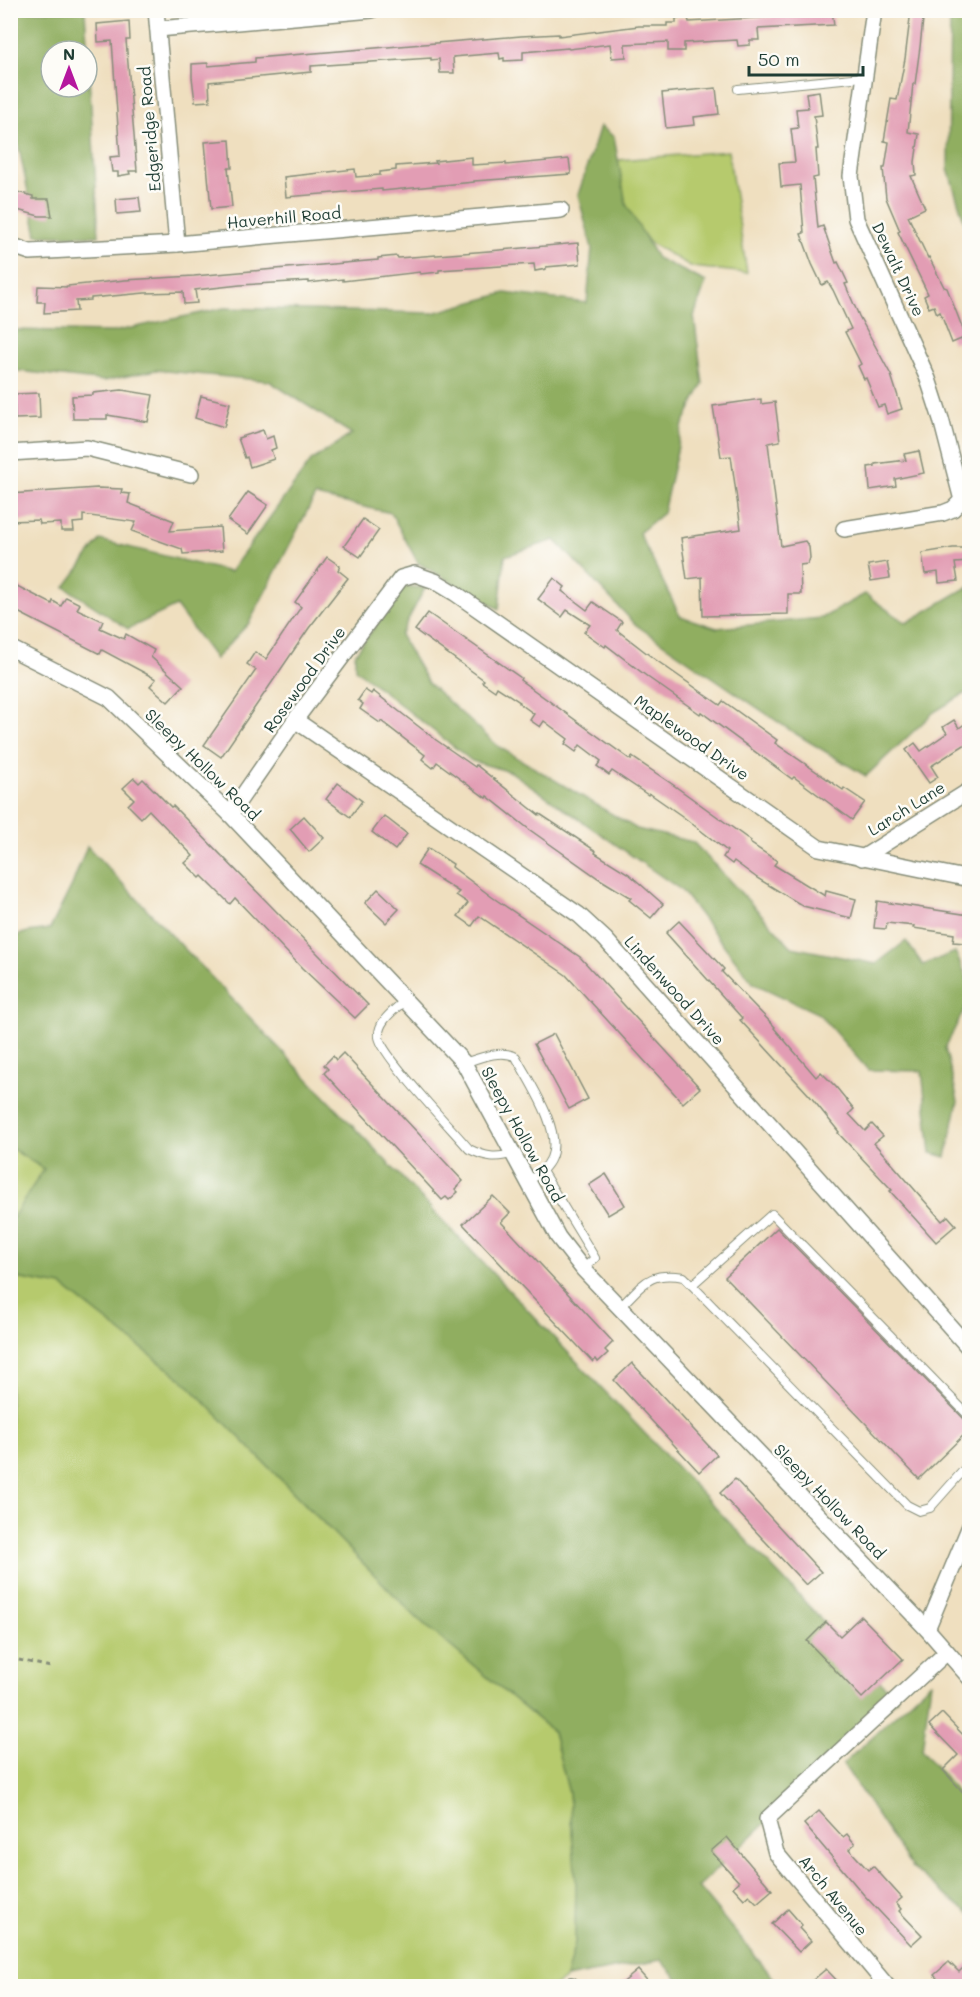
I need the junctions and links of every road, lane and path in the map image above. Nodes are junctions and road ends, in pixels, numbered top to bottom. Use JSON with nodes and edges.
{"nodes":[{"id":1,"x":156,"y":10,"type":"edge"},
{"id":2,"x":372,"y":10,"type":"edge"},
{"id":3,"x":874,"y":10,"type":"edge"},
{"id":4,"x":158,"y":29,"type":"junction"},
{"id":5,"x":863,"y":77,"type":"junction"},
{"id":6,"x":738,"y":89,"type":"dead end"},
{"id":7,"x":561,"y":210,"type":"dead end"},
{"id":8,"x":177,"y":244,"type":"junction"},
{"id":9,"x":10,"y":245,"type":"edge"},
{"id":10,"x":10,"y":453,"type":"edge"},
{"id":11,"x":191,"y":474,"type":"dead end"},
{"id":12,"x":966,"y":501,"type":"edge"},
{"id":13,"x":844,"y":529,"type":"dead end"},
{"id":14,"x":415,"y":574,"type":"joint"},
{"id":15,"x":10,"y":648,"type":"edge"},
{"id":16,"x":296,"y":720,"type":"junction"},
{"id":17,"x":969,"y":790,"type":"edge"},
{"id":18,"x":230,"y":814,"type":"junction"},
{"id":19,"x":862,"y":858,"type":"junction"},
{"id":20,"x":969,"y":879,"type":"edge"},
{"id":21,"x":405,"y":1000,"type":"junction"},
{"id":22,"x":464,"y":1063,"type":"junction"},
{"id":23,"x":514,"y":1154,"type":"junction"},
{"id":24,"x":542,"y":1171,"type":"junction"},
{"id":25,"x":528,"y":1181,"type":"junction"},
{"id":26,"x":583,"y":1269,"type":"junction"},
{"id":27,"x":692,"y":1285,"type":"junction"},
{"id":28,"x":620,"y":1307,"type":"junction"},
{"id":29,"x":969,"y":1349,"type":"edge"},
{"id":30,"x":969,"y":1417,"type":"edge"},
{"id":31,"x":969,"y":1463,"type":"edge"},
{"id":32,"x":969,"y":1526,"type":"edge"},
{"id":33,"x":927,"y":1629,"type":"junction"},
{"id":34,"x":947,"y":1652,"type":"junction"},
{"id":35,"x":10,"y":1658,"type":"edge"},
{"id":36,"x":51,"y":1667,"type":"dead end"},
{"id":37,"x":969,"y":1678,"type":"edge"},
{"id":38,"x":887,"y":1986,"type":"edge"}],
"edges":[{"from":1,"to":4,"type":"street","name":"Edgeridge Road"},
{"from":2,"to":4,"type":"street"},
{"from":3,"to":5,"type":"street","name":"Dewalt Drive"},
{"from":4,"to":8,"type":"street","name":"Edgeridge Road"},
{"from":5,"to":6,"type":"lane"},
{"from":5,"to":12,"type":"street","name":"Dewalt Drive"},
{"from":7,"to":8,"type":"street","name":"Haverhill Road"},
{"from":8,"to":9,"type":"street","name":"Haverhill Road"},
{"from":10,"to":11,"type":"street"},
{"from":12,"to":13,"type":"street"},
{"from":14,"to":16,"type":"street","name":"Rosewood Drive"},
{"from":14,"to":19,"type":"street","name":"Maplewood Drive"},
{"from":15,"to":18,"type":"street","name":"Sleepy Hollow Road"},
{"from":16,"to":18,"type":"street","name":"Rosewood Drive"},
{"from":16,"to":29,"type":"street","name":"Lindenwood Drive"},
{"from":17,"to":19,"type":"street","name":"Larch Lane"},
{"from":18,"to":21,"type":"street","name":"Sleepy Hollow Road"},
{"from":19,"to":20,"type":"street","name":"Maplewood Drive"},
{"from":21,"to":22,"type":"street","name":"Sleepy Hollow Road"},
{"from":21,"to":23,"type":"lane"},
{"from":22,"to":23,"type":"street","name":"Sleepy Hollow Road"},
{"from":22,"to":24,"type":"lane"},
{"from":23,"to":25,"type":"street","name":"Sleepy Hollow Road"},
{"from":24,"to":25,"type":"lane"},
{"from":24,"to":26,"type":"lane"},
{"from":25,"to":26,"type":"street","name":"Sleepy Hollow Road"},
{"from":26,"to":28,"type":"street","name":"Sleepy Hollow Road"},
{"from":27,"to":28,"type":"lane"},
{"from":27,"to":30,"type":"lane"},
{"from":27,"to":31,"type":"lane"},
{"from":28,"to":33,"type":"street","name":"Sleepy Hollow Road"},
{"from":32,"to":33,"type":"street"},
{"from":33,"to":34,"type":"street","name":"Sleepy Hollow Road"},
{"from":34,"to":37,"type":"street","name":"Sleepy Hollow Road"},
{"from":34,"to":38,"type":"street","name":"Arch Avenue"},
{"from":35,"to":36,"type":"path"}]}
